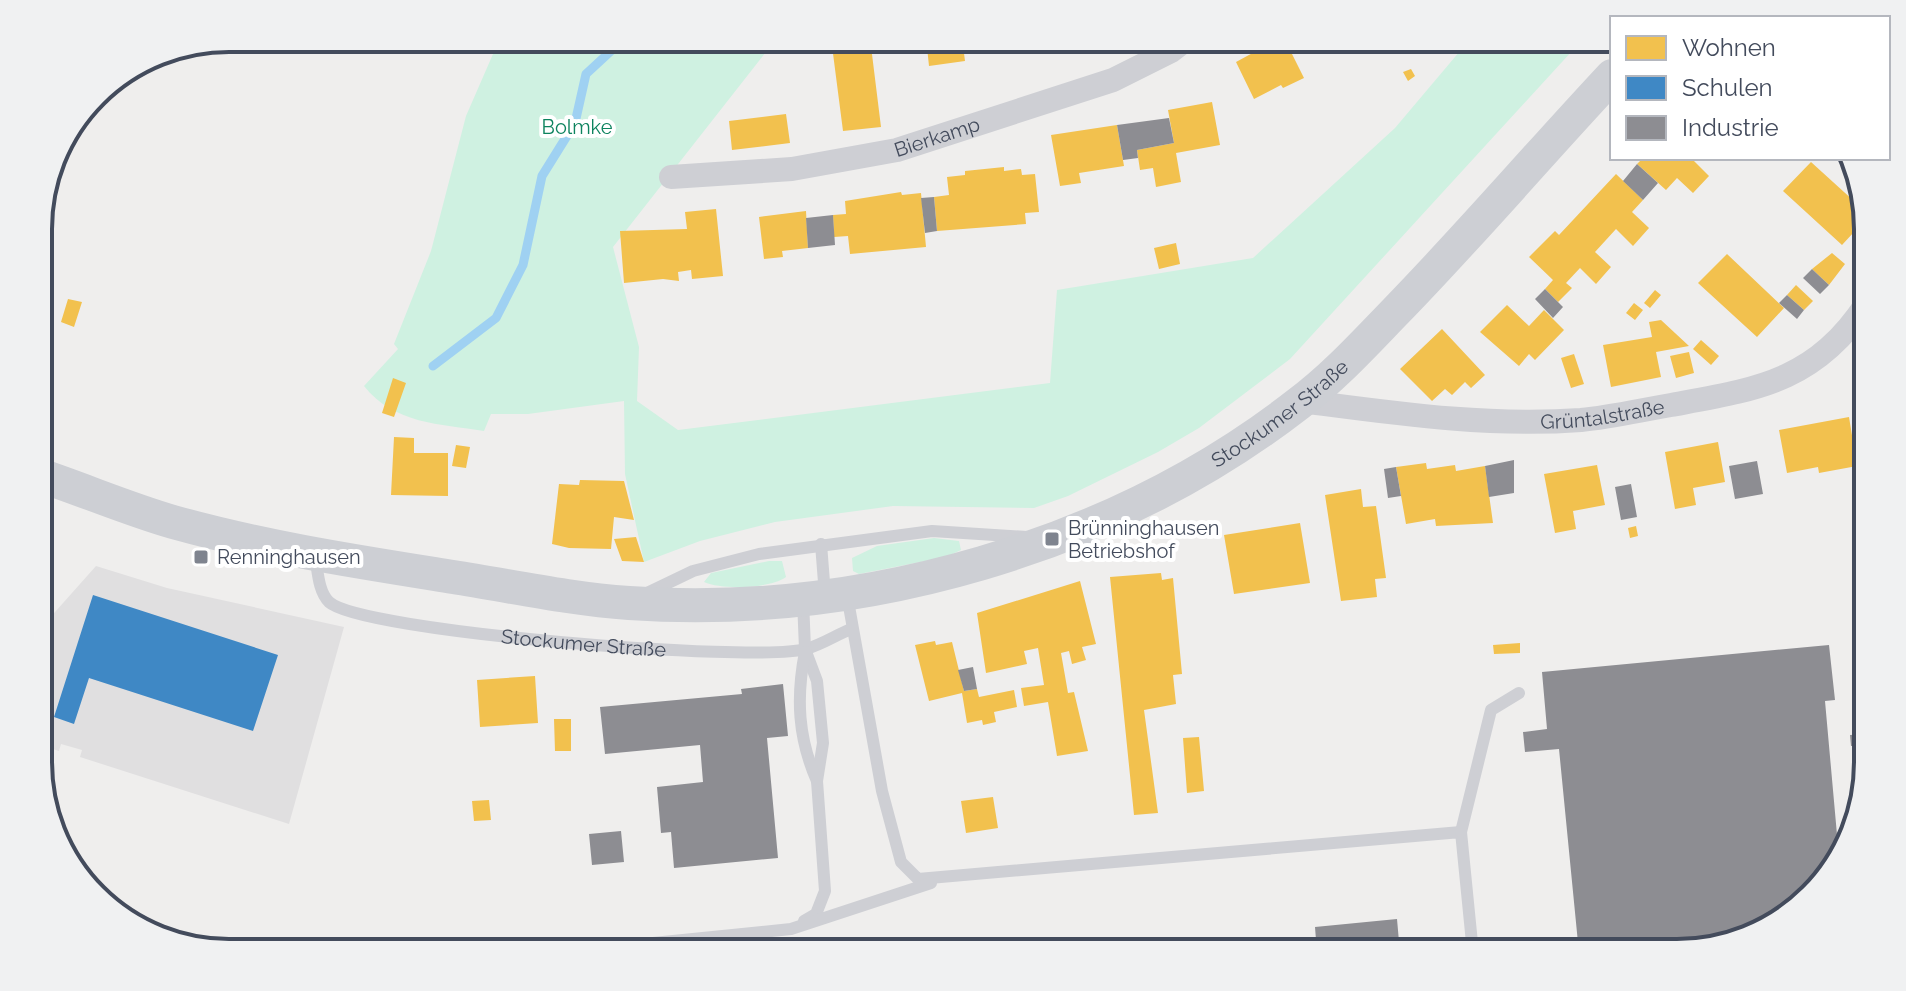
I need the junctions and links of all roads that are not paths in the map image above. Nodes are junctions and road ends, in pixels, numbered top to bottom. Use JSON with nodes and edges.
{"nodes":[{"id":1,"x":1169,"y":52,"type":"edge"},
{"id":2,"x":1610,"y":78,"type":"edge"},
{"id":3,"x":671,"y":177,"type":"dead end"},
{"id":4,"x":1854,"y":320,"type":"edge"},
{"id":5,"x":1302,"y":401,"type":"junction"},
{"id":6,"x":52,"y":480,"type":"edge"},
{"id":7,"x":1073,"y":530,"type":"junction"},
{"id":8,"x":821,"y":544,"type":"junction"},
{"id":9,"x":315,"y":556,"type":"junction"},
{"id":10,"x":825,"y":594,"type":"junction"},
{"id":11,"x":632,"y":603,"type":"junction"},
{"id":12,"x":851,"y":629,"type":"junction"},
{"id":13,"x":805,"y":649,"type":"junction"},
{"id":14,"x":1519,"y":693,"type":"dead end"},
{"id":15,"x":817,"y":781,"type":"junction"},
{"id":16,"x":1461,"y":832,"type":"junction"},
{"id":17,"x":950,"y":878,"type":"junction"},
{"id":18,"x":791,"y":929,"type":"junction"},
{"id":19,"x":692,"y":939,"type":"edge"},
{"id":20,"x":1472,"y":939,"type":"edge"}],
"edges":[{"from":1,"to":3,"type":"street","name":"Bierkamp"},
{"from":2,"to":5,"type":"main road","name":"Stockumer Straße"},
{"from":4,"to":5,"type":"street","name":"Grüntalstraße"},
{"from":5,"to":7,"type":"main road","name":"Stockumer Straße"},
{"from":6,"to":9,"type":"main road","name":"Stockumer Straße"},
{"from":7,"to":8,"type":"lane"},
{"from":7,"to":10,"type":"main road","name":"Stockumer Straße"},
{"from":8,"to":10,"type":"lane"},
{"from":8,"to":11,"type":"lane"},
{"from":9,"to":11,"type":"main road","name":"Stockumer Straße"},
{"from":9,"to":13,"type":"lane","name":"Stockumer Straße"},
{"from":10,"to":11,"type":"main road","name":"Stockumer Straße"},
{"from":10,"to":12,"type":"lane"},
{"from":10,"to":13,"type":"lane"},
{"from":12,"to":13,"type":"lane","name":"Stockumer Straße"},
{"from":12,"to":17,"type":"lane"},
{"from":13,"to":15,"type":"lane"},
{"from":13,"to":15,"type":"lane"},
{"from":14,"to":16,"type":"lane"},
{"from":15,"to":18,"type":"lane"},
{"from":16,"to":17,"type":"lane"},
{"from":16,"to":20,"type":"lane"},
{"from":17,"to":18,"type":"lane"},
{"from":18,"to":19,"type":"lane"}]}
